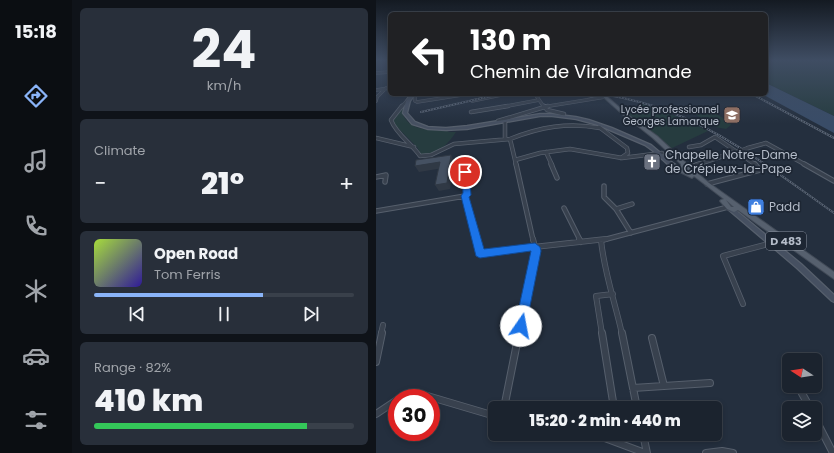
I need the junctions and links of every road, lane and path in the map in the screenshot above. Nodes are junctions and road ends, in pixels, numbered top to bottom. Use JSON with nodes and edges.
{"nodes":[{"id":1,"x":386,"y":88,"type":"joint"},
{"id":2,"x":376,"y":90,"type":"edge"},
{"id":3,"x":414,"y":96,"type":"edge"},
{"id":4,"x":414,"y":96,"type":"edge"},
{"id":5,"x":414,"y":96,"type":"edge"},
{"id":6,"x":415,"y":96,"type":"edge"},
{"id":7,"x":455,"y":96,"type":"edge"},
{"id":8,"x":508,"y":96,"type":"edge"},
{"id":9,"x":537,"y":96,"type":"edge"},
{"id":10,"x":603,"y":96,"type":"edge"},
{"id":11,"x":449,"y":97,"type":"joint"},
{"id":12,"x":540,"y":100,"type":"junction"},
{"id":13,"x":376,"y":101,"type":"edge"},
{"id":14,"x":472,"y":101,"type":"dead end"},
{"id":15,"x":545,"y":106,"type":"junction"},
{"id":16,"x":471,"y":112,"type":"dead end"},
{"id":17,"x":567,"y":115,"type":"junction"},
{"id":18,"x":505,"y":120,"type":"junction"},
{"id":19,"x":498,"y":121,"type":"junction"},
{"id":20,"x":600,"y":128,"type":"junction"},
{"id":21,"x":376,"y":138,"type":"edge"},
{"id":22,"x":505,"y":139,"type":"junction"},
{"id":23,"x":510,"y":139,"type":"junction"},
{"id":24,"x":414,"y":147,"type":"junction"},
{"id":25,"x":689,"y":147,"type":"dead end"},
{"id":26,"x":738,"y":151,"type":"junction"},
{"id":27,"x":546,"y":152,"type":"junction"},
{"id":28,"x":660,"y":153,"type":"junction"},
{"id":29,"x":621,"y":158,"type":"junction"},
{"id":30,"x":515,"y":160,"type":"junction"},
{"id":31,"x":685,"y":169,"type":"junction"},
{"id":32,"x":465,"y":172,"type":"dead end"},
{"id":33,"x":376,"y":177,"type":"edge"},
{"id":34,"x":557,"y":178,"type":"dead end"},
{"id":35,"x":834,"y":180,"type":"edge"},
{"id":36,"x":385,"y":182,"type":"dead end"},
{"id":37,"x":707,"y":184,"type":"junction"},
{"id":38,"x":604,"y":186,"type":"dead end"},
{"id":39,"x":465,"y":196,"type":"junction"},
{"id":40,"x":632,"y":204,"type":"dead end"},
{"id":41,"x":564,"y":208,"type":"dead end"},
{"id":42,"x":733,"y":208,"type":"junction"},
{"id":43,"x":616,"y":209,"type":"junction"},
{"id":44,"x":376,"y":211,"type":"edge"},
{"id":45,"x":631,"y":233,"type":"junction"},
{"id":46,"x":600,"y":240,"type":"junction"},
{"id":47,"x":581,"y":242,"type":"junction"},
{"id":48,"x":772,"y":243,"type":"junction"},
{"id":49,"x":535,"y":247,"type":"junction"},
{"id":50,"x":834,"y":276,"type":"edge"},
{"id":51,"x":613,"y":294,"type":"junction"},
{"id":52,"x":834,"y":299,"type":"edge"},
{"id":53,"x":743,"y":304,"type":"dead end"},
{"id":54,"x":383,"y":326,"type":"dead end"},
{"id":55,"x":652,"y":338,"type":"dead end"},
{"id":56,"x":376,"y":362,"type":"edge"},
{"id":57,"x":710,"y":383,"type":"dead end"},
{"id":58,"x":664,"y":386,"type":"junction"},
{"id":59,"x":633,"y":388,"type":"junction"},
{"id":60,"x":440,"y":400,"type":"edge"},
{"id":61,"x":505,"y":401,"type":"edge"},
{"id":62,"x":613,"y":401,"type":"edge"},
{"id":63,"x":636,"y":401,"type":"edge"},
{"id":64,"x":388,"y":406,"type":"edge"},
{"id":65,"x":376,"y":414,"type":"edge"},
{"id":66,"x":488,"y":414,"type":"edge"},
{"id":67,"x":822,"y":432,"type":"edge"},
{"id":68,"x":613,"y":441,"type":"edge"},
{"id":69,"x":644,"y":441,"type":"edge"},
{"id":70,"x":619,"y":443,"type":"joint"},
{"id":71,"x":646,"y":453,"type":"edge"},
{"id":72,"x":706,"y":453,"type":"edge"},
{"id":73,"x":733,"y":453,"type":"edge"},
{"id":74,"x":833,"y":453,"type":"edge"}],
"edges":[{"from":1,"to":2,"type":"street"},
{"from":1,"to":13,"type":"street"},
{"from":3,"to":18,"type":"main road"},
{"from":4,"to":19,"type":"main road"},
{"from":5,"to":24,"type":"street"},
{"from":6,"to":11,"type":"street"},
{"from":7,"to":11,"type":"street"},
{"from":8,"to":14,"type":"street"},
{"from":9,"to":12,"type":"street"},
{"from":10,"to":15,"type":"street"},
{"from":10,"to":31,"type":"main road"},
{"from":12,"to":15,"type":"street"},
{"from":12,"to":16,"type":"street"},
{"from":15,"to":17,"type":"street"},
{"from":15,"to":19,"type":"street"},
{"from":17,"to":18,"type":"main road"},
{"from":17,"to":20,"type":"street"},
{"from":17,"to":28,"type":"main road","number":"D 483"},
{"from":18,"to":19,"type":"main road"},
{"from":18,"to":22,"type":"street"},
{"from":20,"to":23,"type":"street"},
{"from":20,"to":29,"type":"street"},
{"from":21,"to":24,"type":"street"},
{"from":22,"to":23,"type":"street"},
{"from":22,"to":24,"type":"street"},
{"from":23,"to":30,"type":"street"},
{"from":25,"to":26,"type":"street"},
{"from":26,"to":31,"type":"street"},
{"from":26,"to":35,"type":"street","bridge":true},
{"from":26,"to":37,"type":"street"},
{"from":27,"to":29,"type":"street"},
{"from":27,"to":30,"type":"street"},
{"from":27,"to":34,"type":"street"},
{"from":28,"to":29,"type":"street"},
{"from":28,"to":31,"type":"main road","number":"D 483"},
{"from":30,"to":49,"type":"street"},
{"from":31,"to":37,"type":"main road","number":"D 483"},
{"from":31,"to":42,"type":"main road","number":"D 483"},
{"from":32,"to":39,"type":"street"},
{"from":33,"to":36,"type":"street"},
{"from":37,"to":42,"type":"main road","number":"D 483"},
{"from":38,"to":43,"type":"street"},
{"from":39,"to":44,"type":"street"},
{"from":39,"to":49,"type":"street"},
{"from":40,"to":43,"type":"street"},
{"from":41,"to":47,"type":"street"},
{"from":42,"to":45,"type":"street"},
{"from":42,"to":48,"type":"main road"},
{"from":42,"to":50,"type":"main road","number":"D 483"},
{"from":43,"to":45,"type":"street"},
{"from":45,"to":46,"type":"street"},
{"from":46,"to":47,"type":"street"},
{"from":46,"to":51,"type":"street"},
{"from":47,"to":49,"type":"street"},
{"from":48,"to":52,"type":"main road"},
{"from":48,"to":53,"type":"street"},
{"from":49,"to":61,"type":"street"},
{"from":51,"to":59,"type":"street"},
{"from":51,"to":62,"type":"street"},
{"from":54,"to":56,"type":"street"},
{"from":55,"to":58,"type":"street"},
{"from":57,"to":58,"type":"street"},
{"from":58,"to":59,"type":"street"},
{"from":59,"to":63,"type":"street"},
{"from":60,"to":66,"type":"street"},
{"from":64,"to":65,"type":"street"},
{"from":67,"to":74,"type":"street"},
{"from":68,"to":70,"type":"street"},
{"from":69,"to":71,"type":"street"},
{"from":70,"to":71,"type":"street"},
{"from":72,"to":73,"type":"street"}]}
